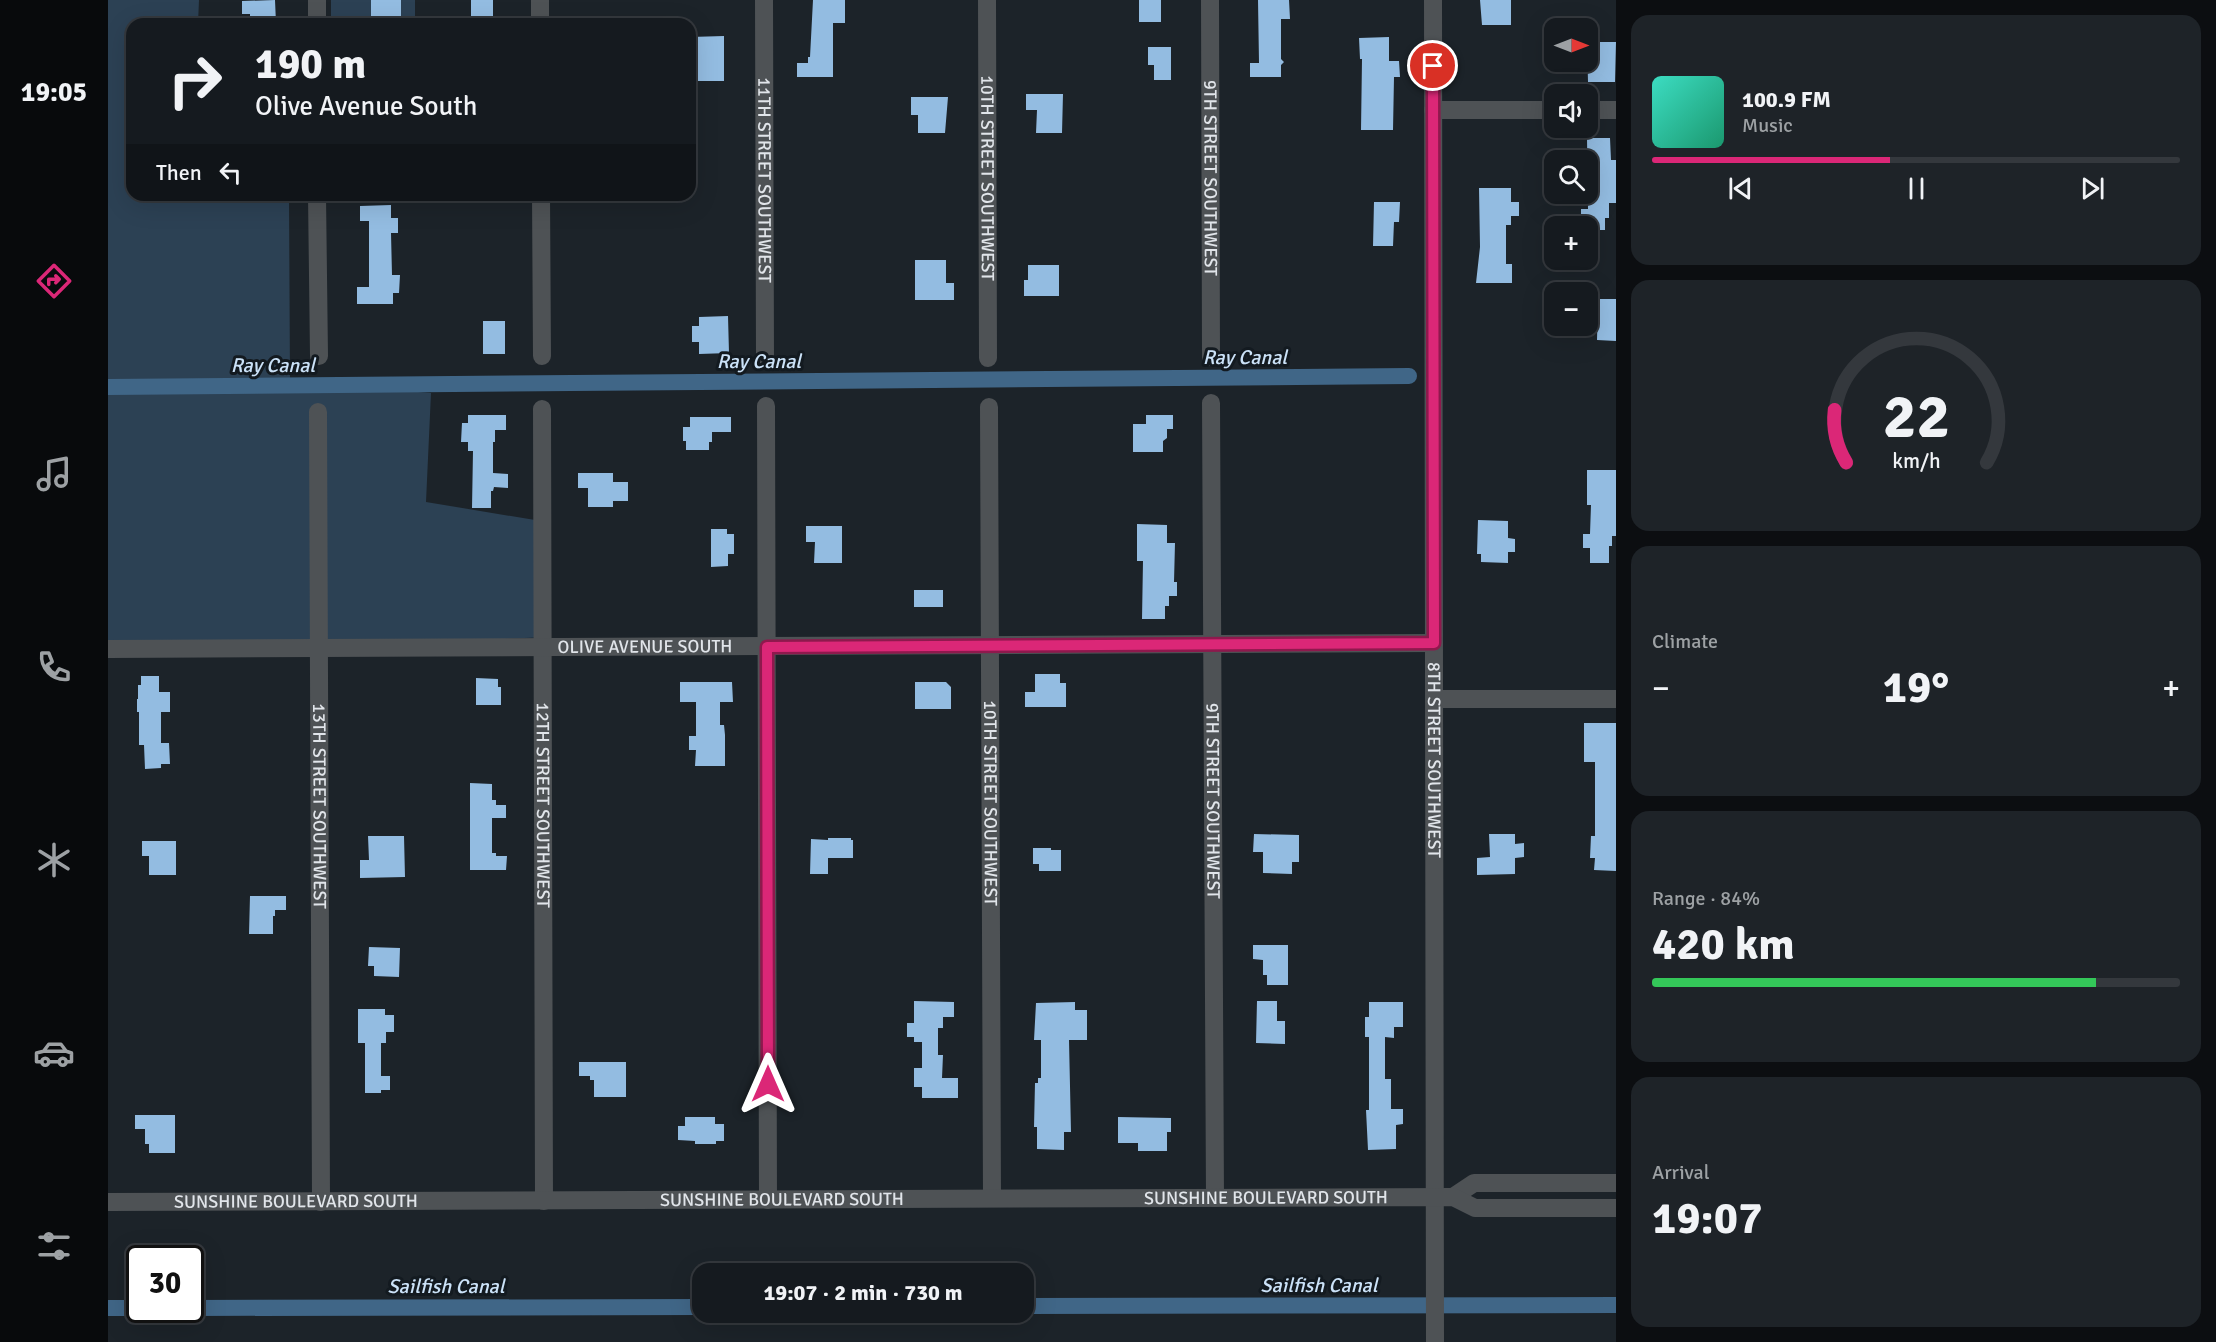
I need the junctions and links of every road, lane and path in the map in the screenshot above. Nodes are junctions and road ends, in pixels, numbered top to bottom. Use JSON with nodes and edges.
{"nodes":[{"id":1,"x":317,"y":0,"type":"edge"},
{"id":2,"x":540,"y":0,"type":"edge"},
{"id":3,"x":765,"y":0,"type":"edge"},
{"id":4,"x":987,"y":0,"type":"edge"},
{"id":5,"x":1210,"y":0,"type":"edge"},
{"id":6,"x":1433,"y":0,"type":"edge"},
{"id":7,"x":317,"y":18,"type":"edge"},
{"id":8,"x":540,"y":18,"type":"edge"},
{"id":9,"x":1433,"y":110,"type":"junction"},
{"id":10,"x":1544,"y":110,"type":"edge"},
{"id":11,"x":1598,"y":110,"type":"edge"},
{"id":12,"x":1616,"y":110,"type":"edge"},
{"id":13,"x":317,"y":201,"type":"edge"},
{"id":14,"x":541,"y":201,"type":"edge"},
{"id":15,"x":319,"y":356,"type":"dead end"},
{"id":16,"x":542,"y":356,"type":"dead end"},
{"id":17,"x":1211,"y":357,"type":"dead end"},
{"id":18,"x":988,"y":358,"type":"dead end"},
{"id":19,"x":765,"y":359,"type":"dead end"},
{"id":20,"x":1211,"y":403,"type":"dead end"},
{"id":21,"x":766,"y":406,"type":"dead end"},
{"id":22,"x":989,"y":407,"type":"dead end"},
{"id":23,"x":542,"y":409,"type":"dead end"},
{"id":24,"x":318,"y":412,"type":"dead end"},
{"id":25,"x":1434,"y":643,"type":"junction"},
{"id":26,"x":1213,"y":645,"type":"junction"},
{"id":27,"x":989,"y":646,"type":"junction"},
{"id":28,"x":767,"y":647,"type":"junction"},
{"id":29,"x":319,"y":648,"type":"junction"},
{"id":30,"x":542,"y":648,"type":"junction"},
{"id":31,"x":108,"y":649,"type":"edge"},
{"id":32,"x":1435,"y":699,"type":"junction"},
{"id":33,"x":1616,"y":699,"type":"edge"},
{"id":34,"x":1616,"y":1183,"type":"edge"},
{"id":35,"x":992,"y":1198,"type":"junction"},
{"id":36,"x":1215,"y":1198,"type":"junction"},
{"id":37,"x":1445,"y":1198,"type":"junction"},
{"id":38,"x":768,"y":1200,"type":"junction"},
{"id":39,"x":544,"y":1201,"type":"junction"},
{"id":40,"x":108,"y":1202,"type":"edge"},
{"id":41,"x":321,"y":1202,"type":"junction"},
{"id":42,"x":1616,"y":1208,"type":"edge"},
{"id":43,"x":1435,"y":1340,"type":"edge"}],
"edges":[{"from":1,"to":7,"type":"street"},
{"from":2,"to":8,"type":"street"},
{"from":3,"to":19,"type":"street","name":"11TH STREET SOUTHWEST"},
{"from":4,"to":18,"type":"street","name":"10TH STREET SOUTHWEST"},
{"from":5,"to":17,"type":"street","name":"9TH STREET SOUTHWEST"},
{"from":6,"to":9,"type":"street","name":"8TH STREET SOUTHWEST"},
{"from":9,"to":10,"type":"street"},
{"from":9,"to":25,"type":"street","name":"8TH STREET SOUTHWEST"},
{"from":11,"to":12,"type":"street"},
{"from":13,"to":15,"type":"street"},
{"from":14,"to":16,"type":"street"},
{"from":20,"to":26,"type":"street","name":"9TH STREET SOUTHWEST"},
{"from":21,"to":28,"type":"street"},
{"from":22,"to":27,"type":"street","name":"10TH STREET SOUTHWEST"},
{"from":23,"to":30,"type":"street","name":"12TH STREET SOUTHWEST"},
{"from":24,"to":29,"type":"street","name":"13TH STREET SOUTHWEST"},
{"from":25,"to":26,"type":"street","name":"OLIVE AVENUE SOUTH"},
{"from":25,"to":32,"type":"street","name":"8TH STREET SOUTHWEST"},
{"from":26,"to":27,"type":"street","name":"OLIVE AVENUE SOUTH"},
{"from":26,"to":36,"type":"street","name":"9TH STREET SOUTHWEST"},
{"from":27,"to":28,"type":"street","name":"OLIVE AVENUE SOUTH"},
{"from":27,"to":35,"type":"street","name":"10TH STREET SOUTHWEST"},
{"from":28,"to":30,"type":"street","name":"OLIVE AVENUE SOUTH"},
{"from":28,"to":38,"type":"street"},
{"from":29,"to":30,"type":"street","name":"OLIVE AVENUE SOUTH"},
{"from":29,"to":31,"type":"street","name":"OLIVE AVENUE SOUTH"},
{"from":29,"to":41,"type":"street","name":"13TH STREET SOUTHWEST"},
{"from":30,"to":39,"type":"street","name":"12TH STREET SOUTHWEST"},
{"from":32,"to":33,"type":"street"},
{"from":32,"to":37,"type":"street","name":"8TH STREET SOUTHWEST"},
{"from":34,"to":37,"type":"street","name":"SUNSHINE BOULEVARD SOUTH"},
{"from":35,"to":36,"type":"street","name":"SUNSHINE BOULEVARD SOUTH"},
{"from":35,"to":38,"type":"street","name":"SUNSHINE BOULEVARD SOUTH"},
{"from":36,"to":37,"type":"street","name":"SUNSHINE BOULEVARD SOUTH"},
{"from":37,"to":42,"type":"street","name":"SUNSHINE BOULEVARD SOUTH"},
{"from":37,"to":43,"type":"street","name":"8TH STREET SOUTHWEST"},
{"from":38,"to":39,"type":"street","name":"SUNSHINE BOULEVARD SOUTH"},
{"from":39,"to":41,"type":"street","name":"SUNSHINE BOULEVARD SOUTH"},
{"from":40,"to":41,"type":"street","name":"SUNSHINE BOULEVARD SOUTH"}]}
